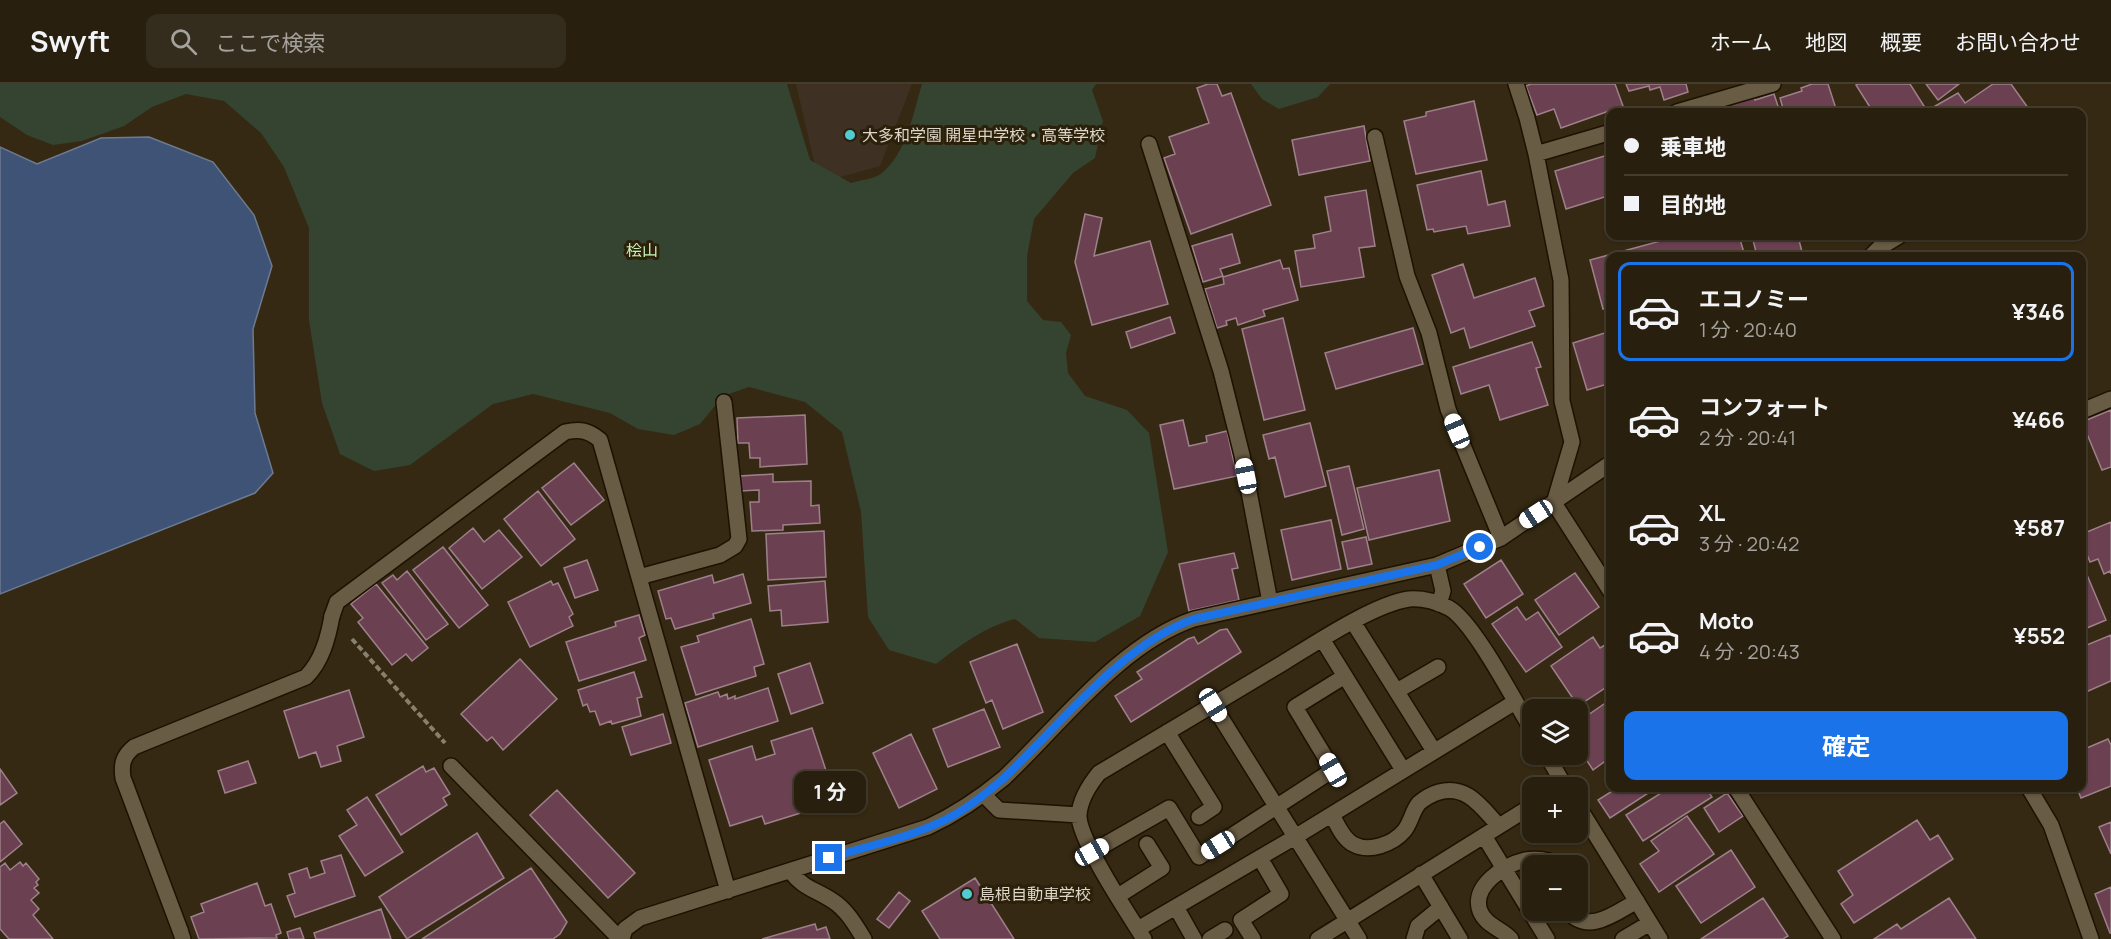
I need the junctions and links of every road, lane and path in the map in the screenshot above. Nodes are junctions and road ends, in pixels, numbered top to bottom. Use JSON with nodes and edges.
{"nodes":[{"id":1,"x":1516,"y":84,"type":"edge"},
{"id":2,"x":1773,"y":84,"type":"edge"},
{"id":3,"x":1691,"y":108,"type":"edge"},
{"id":4,"x":1606,"y":133,"type":"edge"},
{"id":5,"x":1375,"y":137,"type":"dead end"},
{"id":6,"x":1149,"y":144,"type":"dead end"},
{"id":7,"x":1536,"y":154,"type":"junction"},
{"id":8,"x":1892,"y":240,"type":"edge"},
{"id":9,"x":1875,"y":252,"type":"edge"},
{"id":10,"x":2111,"y":399,"type":"edge"},
{"id":11,"x":724,"y":402,"type":"dead end"},
{"id":12,"x":2086,"y":409,"type":"edge"},
{"id":13,"x":1606,"y":467,"type":"edge"},
{"id":14,"x":1554,"y":503,"type":"junction"},
{"id":15,"x":1501,"y":538,"type":"junction"},
{"id":16,"x":1437,"y":565,"type":"junction"},
{"id":17,"x":639,"y":577,"type":"junction"},
{"id":18,"x":1606,"y":584,"type":"edge"},
{"id":19,"x":1270,"y":602,"type":"junction"},
{"id":20,"x":1439,"y":604,"type":"junction"},
{"id":21,"x":332,"y":616,"type":"junction"},
{"id":22,"x":1353,"y":622,"type":"junction"},
{"id":23,"x":1322,"y":639,"type":"junction"},
{"id":24,"x":1438,"y":667,"type":"dead end"},
{"id":25,"x":1345,"y":676,"type":"junction"},
{"id":26,"x":1397,"y":691,"type":"junction"},
{"id":27,"x":1515,"y":702,"type":"junction"},
{"id":28,"x":1213,"y":705,"type":"junction"},
{"id":29,"x":1522,"y":714,"type":"edge"},
{"id":30,"x":1167,"y":732,"type":"junction"},
{"id":31,"x":450,"y":748,"type":"dead end"},
{"id":32,"x":1434,"y":751,"type":"junction"},
{"id":33,"x":452,"y":766,"type":"dead end"},
{"id":34,"x":1403,"y":771,"type":"junction"},
{"id":35,"x":1739,"y":792,"type":"edge"},
{"id":36,"x":2031,"y":792,"type":"edge"},
{"id":37,"x":984,"y":795,"type":"junction"},
{"id":38,"x":1277,"y":808,"type":"junction"},
{"id":39,"x":1522,"y":812,"type":"edge"},
{"id":40,"x":1079,"y":815,"type":"junction"},
{"id":41,"x":1332,"y":815,"type":"junction"},
{"id":42,"x":1199,"y":817,"type":"dead end"},
{"id":43,"x":1588,"y":822,"type":"edge"},
{"id":44,"x":1499,"y":826,"type":"junction"},
{"id":45,"x":1484,"y":836,"type":"junction"},
{"id":46,"x":1296,"y":837,"type":"junction"},
{"id":47,"x":1147,"y":844,"type":"dead end"},
{"id":48,"x":1092,"y":852,"type":"junction"},
{"id":49,"x":1260,"y":858,"type":"junction"},
{"id":50,"x":1522,"y":862,"type":"edge"},
{"id":51,"x":1505,"y":870,"type":"junction"},
{"id":52,"x":790,"y":871,"type":"junction"},
{"id":53,"x":1421,"y":874,"type":"junction"},
{"id":54,"x":729,"y":891,"type":"junction"},
{"id":55,"x":1118,"y":896,"type":"junction"},
{"id":56,"x":1637,"y":901,"type":"junction"},
{"id":57,"x":1176,"y":907,"type":"junction"},
{"id":58,"x":1441,"y":907,"type":"junction"},
{"id":59,"x":1348,"y":921,"type":"junction"},
{"id":60,"x":1580,"y":921,"type":"edge"},
{"id":61,"x":1650,"y":923,"type":"junction"},
{"id":62,"x":1225,"y":930,"type":"dead end"},
{"id":63,"x":1141,"y":934,"type":"edge"},
{"id":64,"x":182,"y":935,"type":"edge"},
{"id":65,"x":621,"y":939,"type":"edge"},
{"id":66,"x":864,"y":939,"type":"edge"},
{"id":67,"x":1194,"y":939,"type":"edge"},
{"id":68,"x":1210,"y":939,"type":"edge"},
{"id":69,"x":1253,"y":939,"type":"edge"},
{"id":70,"x":1318,"y":939,"type":"edge"},
{"id":71,"x":1359,"y":939,"type":"edge"},
{"id":72,"x":1414,"y":939,"type":"edge"},
{"id":73,"x":1460,"y":939,"type":"edge"},
{"id":74,"x":1511,"y":939,"type":"edge"},
{"id":75,"x":1547,"y":939,"type":"edge"},
{"id":76,"x":1623,"y":939,"type":"edge"},
{"id":77,"x":1660,"y":939,"type":"edge"},
{"id":78,"x":1833,"y":939,"type":"edge"},
{"id":79,"x":2091,"y":939,"type":"edge"}],
"edges":[{"from":1,"to":7,"type":"street"},
{"from":2,"to":3,"type":"street"},
{"from":4,"to":7,"type":"street"},
{"from":5,"to":15,"type":"street"},
{"from":6,"to":19,"type":"street"},
{"from":7,"to":14,"type":"street"},
{"from":8,"to":9,"type":"street"},
{"from":10,"to":12,"type":"street"},
{"from":11,"to":17,"type":"street"},
{"from":13,"to":14,"type":"street"},
{"from":14,"to":15,"type":"street"},
{"from":14,"to":18,"type":"street"},
{"from":15,"to":16,"type":"street"},
{"from":16,"to":19,"type":"street"},
{"from":16,"to":20,"type":"street"},
{"from":17,"to":21,"type":"street"},
{"from":17,"to":54,"type":"street"},
{"from":19,"to":37,"type":"street"},
{"from":20,"to":22,"type":"street"},
{"from":20,"to":27,"type":"street"},
{"from":21,"to":31,"type":"path"},
{"from":21,"to":64,"type":"street"},
{"from":22,"to":23,"type":"street"},
{"from":22,"to":26,"type":"street"},
{"from":23,"to":25,"type":"street"},
{"from":23,"to":28,"type":"street"},
{"from":24,"to":26,"type":"street"},
{"from":25,"to":34,"type":"street"},
{"from":25,"to":38,"type":"street"},
{"from":26,"to":32,"type":"street"},
{"from":27,"to":29,"type":"street"},
{"from":27,"to":32,"type":"street"},
{"from":28,"to":30,"type":"street"},
{"from":28,"to":38,"type":"street"},
{"from":30,"to":40,"type":"street"},
{"from":30,"to":42,"type":"street"},
{"from":32,"to":34,"type":"street"},
{"from":33,"to":65,"type":"street"},
{"from":34,"to":41,"type":"street"},
{"from":35,"to":78,"type":"street"},
{"from":36,"to":79,"type":"street"},
{"from":37,"to":40,"type":"street"},
{"from":37,"to":52,"type":"street"},
{"from":38,"to":46,"type":"street"},
{"from":38,"to":48,"type":"street"},
{"from":39,"to":44,"type":"street"},
{"from":40,"to":48,"type":"street"},
{"from":41,"to":44,"type":"street"},
{"from":41,"to":46,"type":"street"},
{"from":43,"to":56,"type":"street"},
{"from":44,"to":45,"type":"street"},
{"from":45,"to":51,"type":"street"},
{"from":45,"to":53,"type":"street"},
{"from":46,"to":49,"type":"street"},
{"from":46,"to":59,"type":"street"},
{"from":47,"to":55,"type":"street"},
{"from":48,"to":55,"type":"street"},
{"from":49,"to":57,"type":"street"},
{"from":49,"to":69,"type":"street"},
{"from":50,"to":51,"type":"street"},
{"from":51,"to":74,"type":"street"},
{"from":51,"to":75,"type":"street"},
{"from":52,"to":54,"type":"street"},
{"from":52,"to":66,"type":"street"},
{"from":53,"to":58,"type":"street"},
{"from":53,"to":59,"type":"street"},
{"from":54,"to":65,"type":"street"},
{"from":55,"to":63,"type":"street"},
{"from":56,"to":60,"type":"street"},
{"from":56,"to":61,"type":"street"},
{"from":57,"to":63,"type":"street"},
{"from":57,"to":67,"type":"street"},
{"from":58,"to":72,"type":"street"},
{"from":58,"to":73,"type":"street"},
{"from":59,"to":70,"type":"street"},
{"from":59,"to":71,"type":"street"},
{"from":61,"to":76,"type":"street"},
{"from":61,"to":77,"type":"street"},
{"from":62,"to":68,"type":"street"}]}
